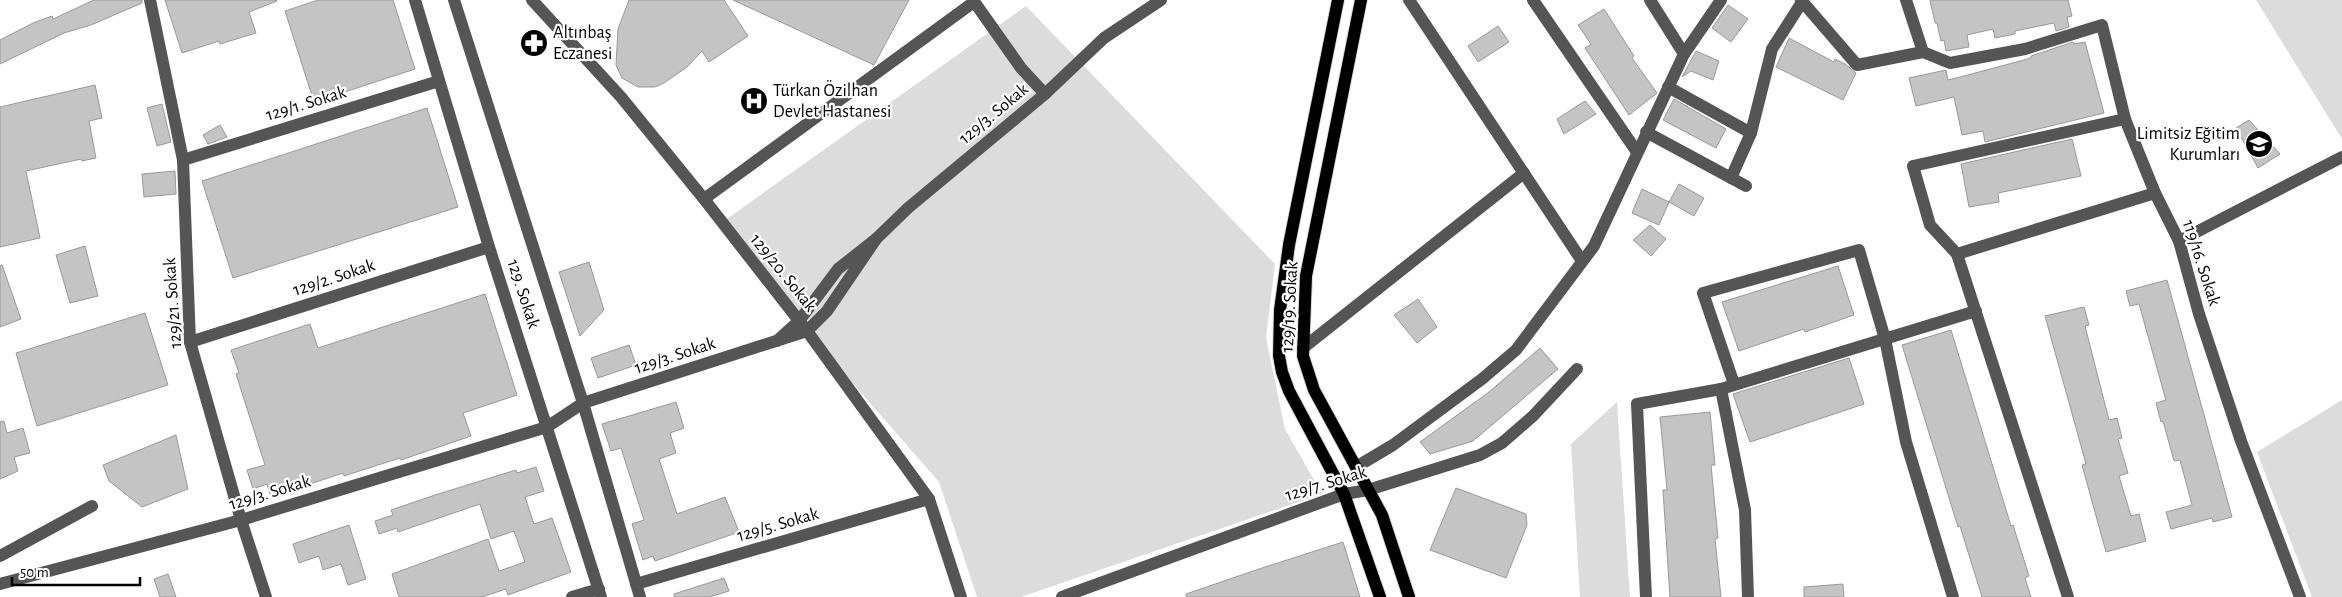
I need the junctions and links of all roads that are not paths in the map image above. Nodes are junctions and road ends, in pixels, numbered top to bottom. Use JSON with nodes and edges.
{"nodes":[{"id":1,"x":150,"y":0,"type":"edge"},
{"id":2,"x":415,"y":0,"type":"edge"},
{"id":3,"x":454,"y":0,"type":"edge"},
{"id":4,"x":532,"y":0,"type":"edge"},
{"id":5,"x":1161,"y":0,"type":"edge"},
{"id":6,"x":1338,"y":0,"type":"edge"},
{"id":7,"x":1361,"y":0,"type":"edge"},
{"id":8,"x":1409,"y":0,"type":"edge"},
{"id":9,"x":1532,"y":0,"type":"edge"},
{"id":10,"x":1650,"y":0,"type":"edge"},
{"id":11,"x":1721,"y":0,"type":"edge"},
{"id":12,"x":1898,"y":0,"type":"edge"},
{"id":13,"x":974,"y":1,"type":"edge"},
{"id":14,"x":1801,"y":1,"type":"edge"},
{"id":15,"x":1907,"y":4,"type":"edge"},
{"id":16,"x":1923,"y":52,"type":"junction"},
{"id":17,"x":1684,"y":54,"type":"junction"},
{"id":18,"x":439,"y":81,"type":"junction"},
{"id":19,"x":1668,"y":87,"type":"junction"},
{"id":20,"x":1045,"y":94,"type":"junction"},
{"id":21,"x":2125,"y":119,"type":"junction"},
{"id":22,"x":1646,"y":132,"type":"junction"},
{"id":23,"x":1751,"y":133,"type":"junction"},
{"id":24,"x":1637,"y":152,"type":"junction"},
{"id":25,"x":2342,"y":157,"type":"edge"},
{"id":26,"x":183,"y":160,"type":"junction"},
{"id":27,"x":1524,"y":173,"type":"junction"},
{"id":28,"x":1731,"y":178,"type":"junction"},
{"id":29,"x":1746,"y":186,"type":"dead end"},
{"id":30,"x":2155,"y":192,"type":"junction"},
{"id":31,"x":704,"y":199,"type":"junction"},
{"id":32,"x":876,"y":238,"type":"junction"},
{"id":33,"x":2179,"y":240,"type":"junction"},
{"id":34,"x":489,"y":247,"type":"junction"},
{"id":35,"x":1957,"y":254,"type":"junction"},
{"id":36,"x":1582,"y":261,"type":"junction"},
{"id":37,"x":1976,"y":311,"type":"junction"},
{"id":38,"x":799,"y":320,"type":"junction"},
{"id":39,"x":807,"y":331,"type":"junction"},
{"id":40,"x":1885,"y":339,"type":"junction"},
{"id":41,"x":777,"y":341,"type":"junction"},
{"id":42,"x":190,"y":342,"type":"junction"},
{"id":43,"x":1303,"y":348,"type":"junction"},
{"id":44,"x":1577,"y":369,"type":"dead end"},
{"id":45,"x":1728,"y":386,"type":"junction"},
{"id":46,"x":583,"y":404,"type":"junction"},
{"id":47,"x":547,"y":427,"type":"junction"},
{"id":48,"x":1356,"y":467,"type":"junction"},
{"id":49,"x":1368,"y":490,"type":"junction"},
{"id":50,"x":1344,"y":494,"type":"junction"},
{"id":51,"x":929,"y":499,"type":"junction"},
{"id":52,"x":92,"y":506,"type":"dead end"},
{"id":53,"x":241,"y":520,"type":"junction"},
{"id":54,"x":0,"y":556,"type":"edge"},
{"id":55,"x":0,"y":584,"type":"edge"},
{"id":56,"x":636,"y":584,"type":"junction"},
{"id":57,"x":600,"y":593,"type":"edge"},
{"id":58,"x":266,"y":597,"type":"edge"},
{"id":59,"x":572,"y":597,"type":"edge"},
{"id":60,"x":640,"y":597,"type":"edge"},
{"id":61,"x":961,"y":597,"type":"edge"},
{"id":62,"x":1062,"y":597,"type":"edge"},
{"id":63,"x":1380,"y":597,"type":"edge"},
{"id":64,"x":1409,"y":597,"type":"edge"},
{"id":65,"x":1646,"y":597,"type":"edge"},
{"id":66,"x":1748,"y":597,"type":"edge"},
{"id":67,"x":1953,"y":597,"type":"edge"},
{"id":68,"x":2068,"y":597,"type":"edge"},
{"id":69,"x":2300,"y":597,"type":"edge"}],
"edges":[{"from":1,"to":26,"type":"street","name":"129/21. Sokak"},
{"from":2,"to":18,"type":"street","name":"129. Sokak"},
{"from":3,"to":46,"type":"street","name":"129. Sokak"},
{"from":4,"to":31,"type":"street","name":"129/20. Sokak"},
{"from":5,"to":20,"type":"street"},
{"from":6,"to":50,"type":"main road","name":"129/19. Sokak"},
{"from":7,"to":43,"type":"main road","name":"129/19. Sokak"},
{"from":8,"to":27,"type":"street"},
{"from":9,"to":24,"type":"street"},
{"from":10,"to":17,"type":"street"},
{"from":11,"to":17,"type":"street"},
{"from":12,"to":15,"type":"street"},
{"from":13,"to":20,"type":"street","name":"129/3. Sokak"},
{"from":13,"to":31,"type":"street"},
{"from":14,"to":16,"type":"street"},
{"from":14,"to":23,"type":"street"},
{"from":15,"to":16,"type":"street"},
{"from":16,"to":21,"type":"street","name":"119/16. Sokak"},
{"from":17,"to":19,"type":"street"},
{"from":18,"to":26,"type":"street","name":"129/1. Sokak"},
{"from":18,"to":34,"type":"street","name":"129. Sokak"},
{"from":19,"to":22,"type":"street"},
{"from":19,"to":23,"type":"street"},
{"from":20,"to":32,"type":"street","name":"129/3. Sokak"},
{"from":21,"to":30,"type":"street","name":"119/16. Sokak"},
{"from":21,"to":35,"type":"street"},
{"from":22,"to":24,"type":"street"},
{"from":22,"to":28,"type":"street"},
{"from":23,"to":28,"type":"street"},
{"from":24,"to":36,"type":"street"},
{"from":25,"to":33,"type":"street"},
{"from":26,"to":42,"type":"street","name":"129/21. Sokak"},
{"from":27,"to":36,"type":"street"},
{"from":27,"to":43,"type":"street"},
{"from":28,"to":29,"type":"street"},
{"from":30,"to":33,"type":"street","name":"119/16. Sokak"},
{"from":30,"to":35,"type":"street"},
{"from":31,"to":38,"type":"street","name":"129/20. Sokak"},
{"from":32,"to":38,"type":"street","name":"129/3. Sokak"},
{"from":32,"to":39,"type":"street","name":"129/3. Sokak"},
{"from":33,"to":69,"type":"street","name":"119/16. Sokak"},
{"from":34,"to":42,"type":"street","name":"129/2. Sokak"},
{"from":34,"to":47,"type":"street","name":"129. Sokak"},
{"from":35,"to":37,"type":"street"},
{"from":36,"to":48,"type":"street"},
{"from":37,"to":40,"type":"street"},
{"from":37,"to":68,"type":"street"},
{"from":38,"to":39,"type":"street","name":"129/20. Sokak"},
{"from":38,"to":41,"type":"street","name":"129/3. Sokak"},
{"from":39,"to":41,"type":"street","name":"129/3. Sokak"},
{"from":39,"to":51,"type":"street","name":"129/20. Sokak"},
{"from":40,"to":45,"type":"street"},
{"from":40,"to":45,"type":"street"},
{"from":40,"to":67,"type":"street"},
{"from":41,"to":46,"type":"street","name":"129/3. Sokak"},
{"from":42,"to":53,"type":"street","name":"129/21. Sokak"},
{"from":43,"to":48,"type":"main road","name":"129/19. Sokak"},
{"from":44,"to":49,"type":"street","name":"129/7. Sokak"},
{"from":45,"to":65,"type":"street"},
{"from":45,"to":66,"type":"street"},
{"from":46,"to":47,"type":"street"},
{"from":46,"to":56,"type":"street","name":"129. Sokak"},
{"from":47,"to":53,"type":"street","name":"129/3. Sokak"},
{"from":47,"to":57,"type":"street","name":"129. Sokak"},
{"from":48,"to":49,"type":"main road","name":"129/19. Sokak"},
{"from":49,"to":50,"type":"street","name":"129/7. Sokak"},
{"from":49,"to":64,"type":"main road","name":"129/19. Sokak"},
{"from":50,"to":62,"type":"street","name":"129/7. Sokak"},
{"from":50,"to":63,"type":"main road","name":"129/19. Sokak"},
{"from":51,"to":56,"type":"street","name":"129/5. Sokak"},
{"from":51,"to":61,"type":"street","name":"129/20. Sokak"},
{"from":52,"to":54,"type":"street"},
{"from":53,"to":55,"type":"street","name":"129/3. Sokak"},
{"from":53,"to":58,"type":"street","name":"129/21. Sokak"},
{"from":56,"to":60,"type":"street","name":"129. Sokak"},
{"from":57,"to":59,"type":"street"}]}
